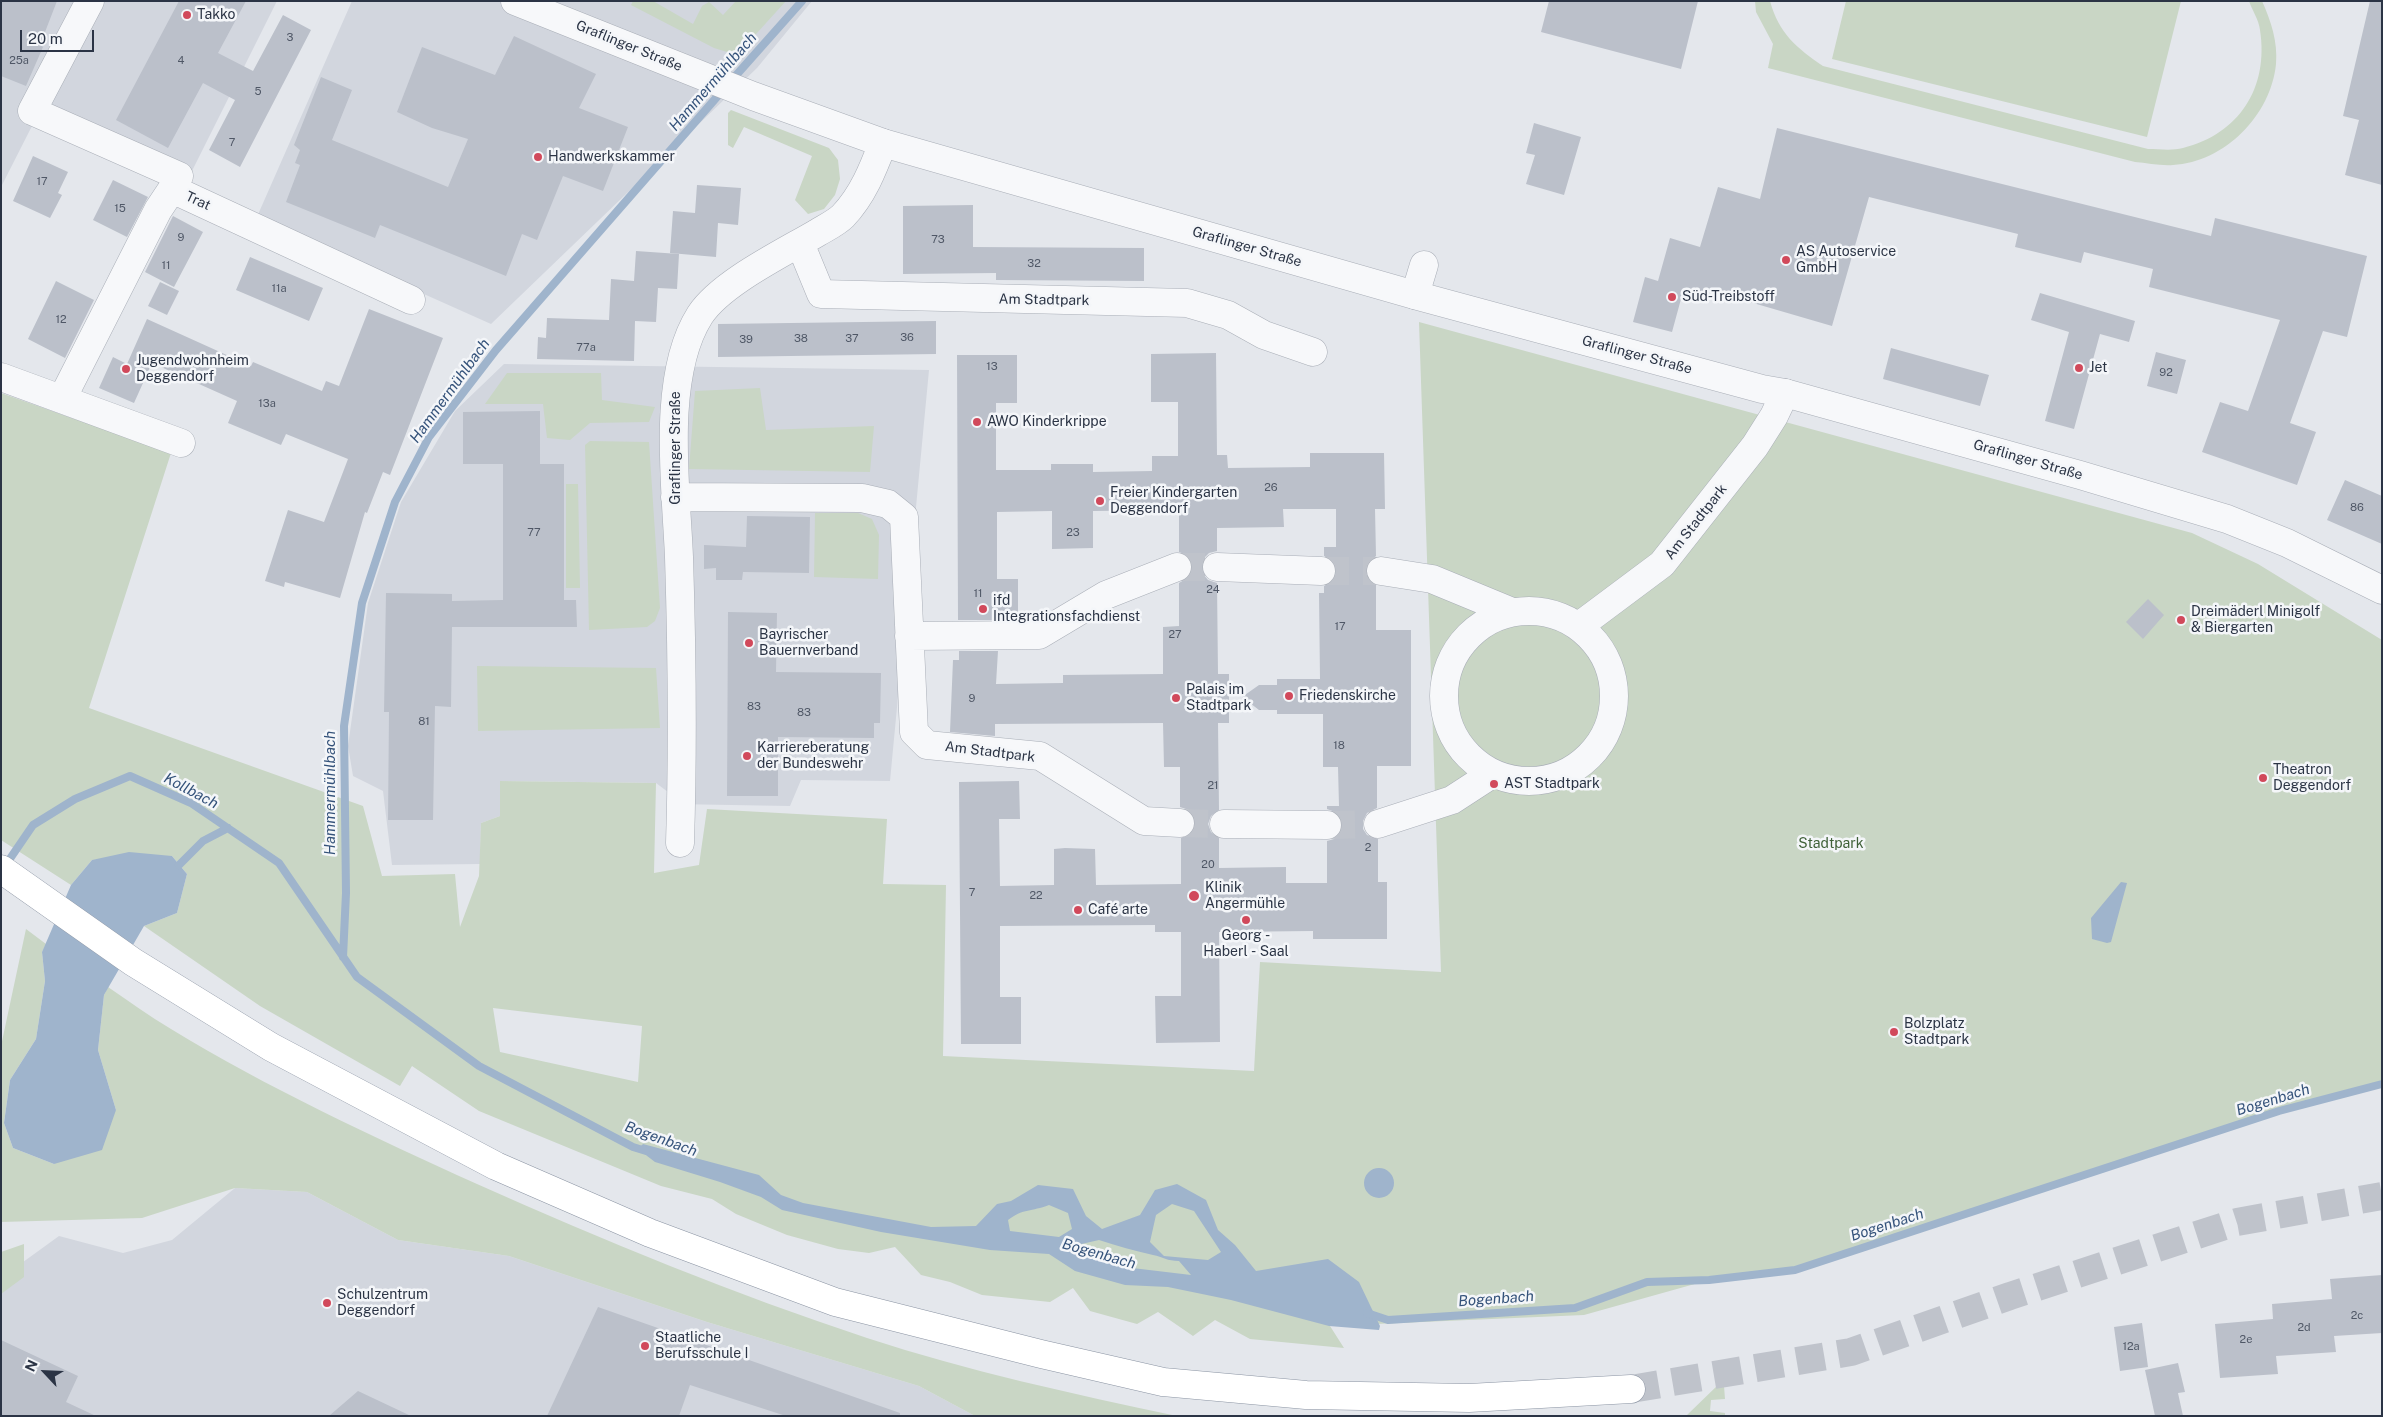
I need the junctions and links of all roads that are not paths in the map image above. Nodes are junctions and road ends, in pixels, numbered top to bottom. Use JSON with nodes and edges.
{"nodes":[{"id":1,"x":90,"y":1,"type":"edge"},
{"id":2,"x":515,"y":1,"type":"edge"},
{"id":3,"x":883,"y":143,"type":"junction"},
{"id":4,"x":179,"y":176,"type":"dead end"},
{"id":5,"x":800,"y":243,"type":"junction"},
{"id":6,"x":1424,"y":265,"type":"dead end"},
{"id":7,"x":1415,"y":295,"type":"junction"},
{"id":8,"x":411,"y":300,"type":"dead end"},
{"id":9,"x":1313,"y":352,"type":"dead end"},
{"id":10,"x":1,"y":377,"type":"edge"},
{"id":11,"x":1785,"y":393,"type":"junction"},
{"id":12,"x":62,"y":399,"type":"junction"},
{"id":13,"x":181,"y":443,"type":"dead end"},
{"id":14,"x":675,"y":497,"type":"junction"},
{"id":15,"x":1217,"y":567,"type":"tunnel mouth"},
{"id":16,"x":1178,"y":568,"type":"tunnel mouth"},
{"id":17,"x":1321,"y":571,"type":"tunnel mouth"},
{"id":18,"x":1381,"y":571,"type":"tunnel mouth"},
{"id":19,"x":2382,"y":590,"type":"edge"},
{"id":20,"x":1512,"y":612,"type":"junction"},
{"id":21,"x":1579,"y":626,"type":"junction"},
{"id":22,"x":909,"y":636,"type":"junction"},
{"id":23,"x":1492,"y":774,"type":"junction"},
{"id":24,"x":1180,"y":823,"type":"tunnel mouth"},
{"id":25,"x":1224,"y":824,"type":"tunnel mouth"},
{"id":26,"x":1378,"y":824,"type":"tunnel mouth"},
{"id":27,"x":1327,"y":825,"type":"tunnel mouth"},
{"id":28,"x":680,"y":843,"type":"dead end"},
{"id":29,"x":1,"y":869,"type":"edge"},
{"id":30,"x":1631,"y":1389,"type":"tunnel mouth"}],
"edges":[{"from":1,"to":4,"type":"street","name":"Trat"},
{"from":2,"to":3,"type":"street","name":"Graflinger Straße"},
{"from":3,"to":5,"type":"street","name":"Graflinger Straße"},
{"from":3,"to":7,"type":"street","name":"Graflinger Straße"},
{"from":5,"to":9,"type":"street","name":"Am Stadtpark"},
{"from":5,"to":14,"type":"street","name":"Graflinger Straße"},
{"from":6,"to":7,"type":"street"},
{"from":7,"to":11,"type":"street","name":"Graflinger Straße"},
{"from":8,"to":12,"type":"street","name":"Trat"},
{"from":10,"to":12,"type":"street"},
{"from":11,"to":19,"type":"street","name":"Graflinger Straße"},
{"from":11,"to":21,"type":"street","name":"Am Stadtpark"},
{"from":12,"to":13,"type":"street"},
{"from":14,"to":22,"type":"street","name":"Am Stadtpark"},
{"from":14,"to":28,"type":"street","name":"Graflinger Straße"},
{"from":15,"to":17,"type":"street"},
{"from":16,"to":22,"type":"street"},
{"from":18,"to":20,"type":"street"},
{"from":20,"to":21,"type":"street"},
{"from":20,"to":23,"type":"street"},
{"from":21,"to":23,"type":"street"},
{"from":22,"to":24,"type":"street","name":"Am Stadtpark"},
{"from":23,"to":26,"type":"street"},
{"from":25,"to":27,"type":"street"},
{"from":29,"to":30,"type":"highway"}]}
